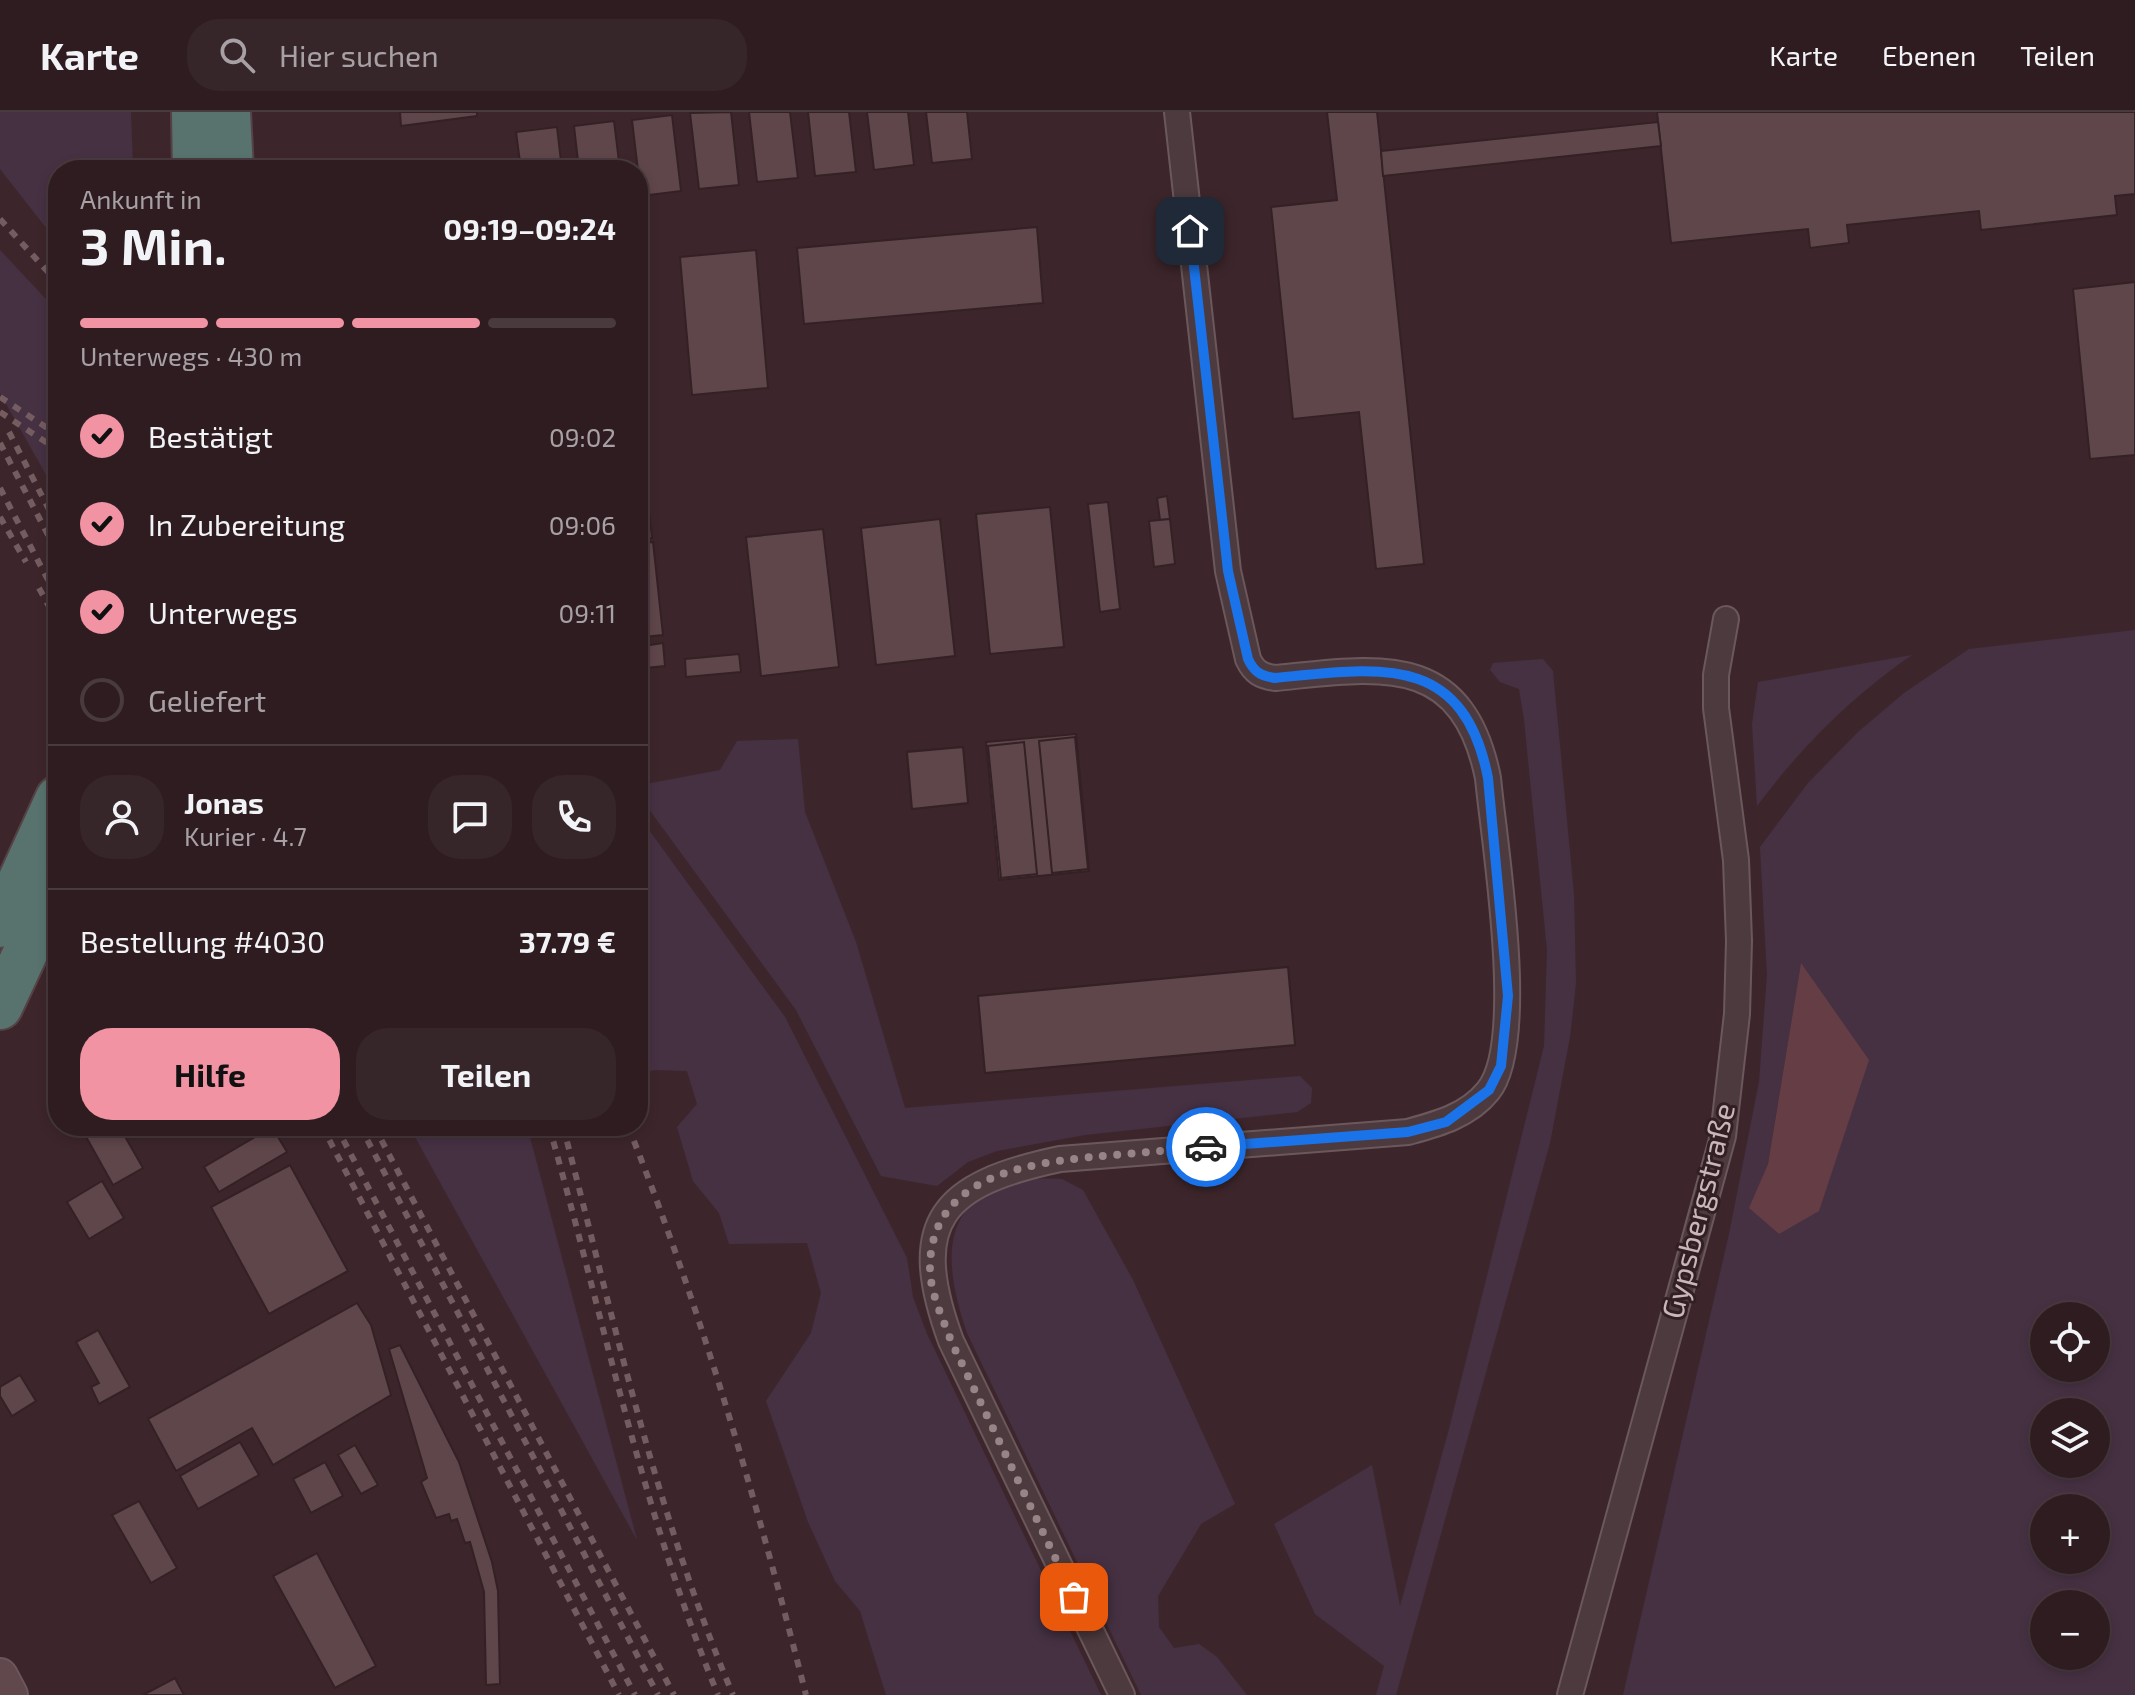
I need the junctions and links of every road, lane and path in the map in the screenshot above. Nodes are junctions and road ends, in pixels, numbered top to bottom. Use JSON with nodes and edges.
{"nodes":[{"id":1,"x":194,"y":112,"type":"edge"},
{"id":2,"x":228,"y":112,"type":"edge"},
{"id":3,"x":1177,"y":112,"type":"edge"},
{"id":4,"x":195,"y":160,"type":"edge"},
{"id":5,"x":230,"y":160,"type":"edge"},
{"id":6,"x":1726,"y":619,"type":"dead end"},
{"id":7,"x":48,"y":820,"type":"edge"},
{"id":8,"x":48,"y":904,"type":"edge"},
{"id":9,"x":0,"y":925,"type":"edge"},
{"id":10,"x":0,"y":1007,"type":"edge"},
{"id":11,"x":0,"y":1676,"type":"edge"},
{"id":12,"x":10,"y":1695,"type":"edge"},
{"id":13,"x":1122,"y":1695,"type":"edge"},
{"id":14,"x":1570,"y":1695,"type":"edge"}],
"edges":[{"from":1,"to":4,"type":"highway"},
{"from":2,"to":5,"type":"highway"},
{"from":3,"to":13,"type":"street"},
{"from":6,"to":14,"type":"street","name":"Gypsbergstraße"},
{"from":7,"to":9,"type":"highway"},
{"from":8,"to":10,"type":"highway"},
{"from":11,"to":12,"type":"street"}]}
